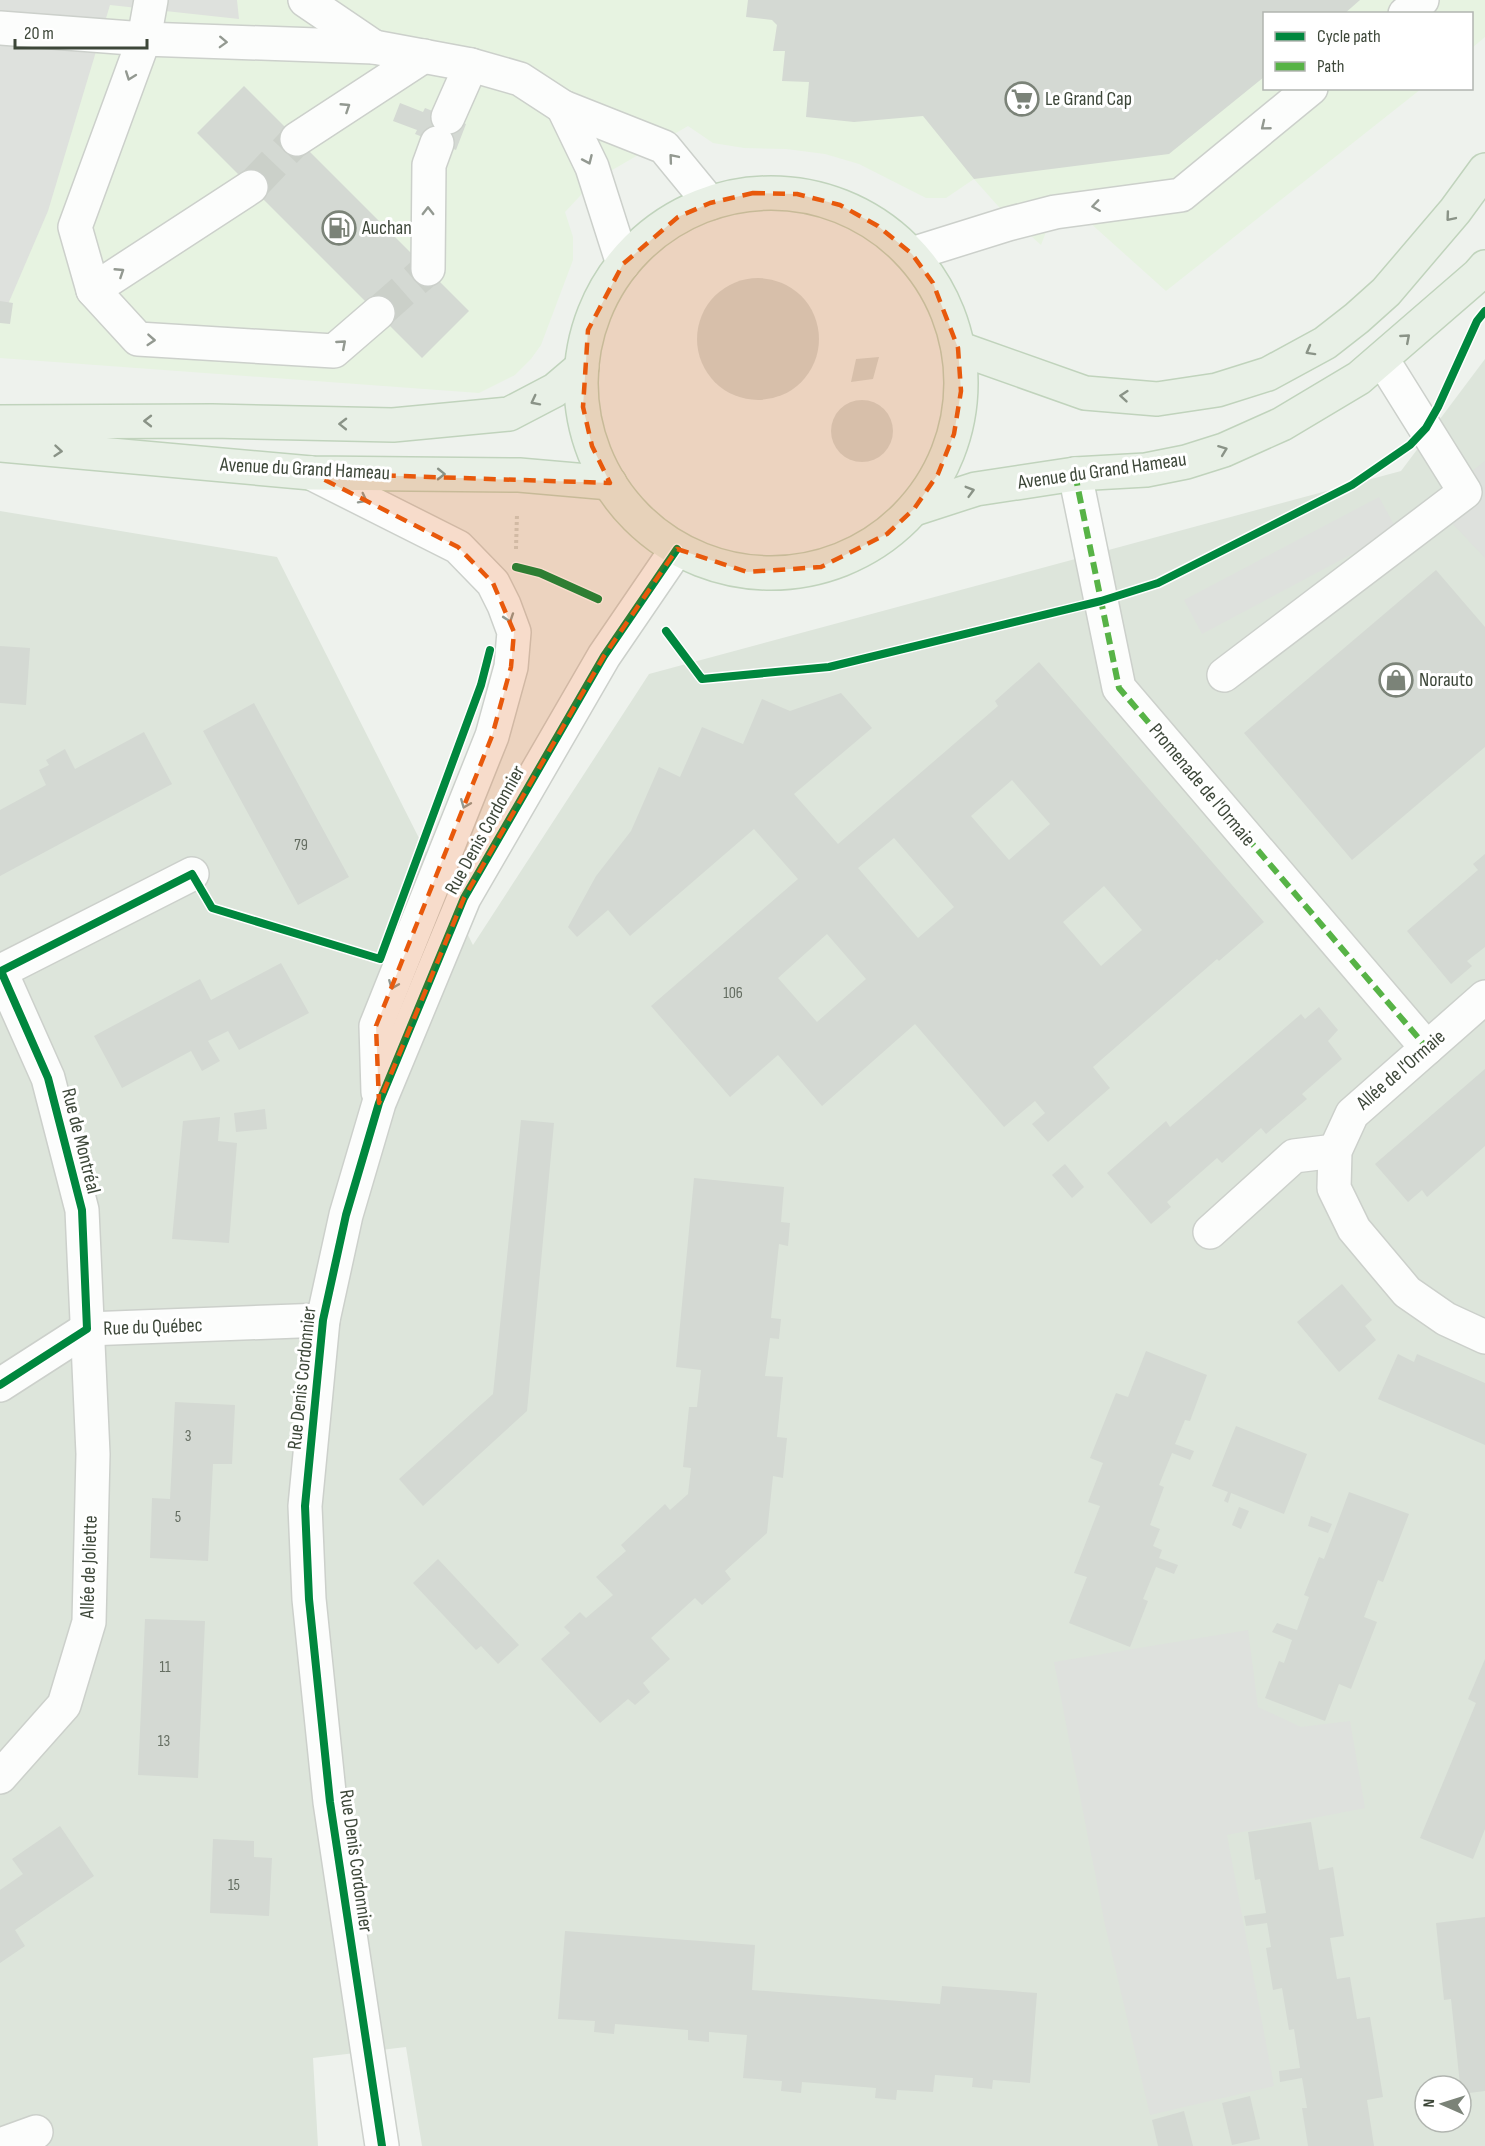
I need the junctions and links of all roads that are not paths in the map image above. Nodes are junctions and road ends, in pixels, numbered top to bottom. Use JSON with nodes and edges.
{"nodes":[{"id":1,"x":151,"y":0,"type":"edge"},
{"id":2,"x":305,"y":0,"type":"edge"},
{"id":3,"x":1422,"y":0,"type":"edge"},
{"id":4,"x":1407,"y":12,"type":"edge"},
{"id":5,"x":0,"y":28,"type":"edge"},
{"id":6,"x":144,"y":39,"type":"junction"},
{"id":7,"x":374,"y":47,"type":"junction"},
{"id":8,"x":424,"y":56,"type":"junction"},
{"id":9,"x":471,"y":65,"type":"junction"},
{"id":10,"x":1309,"y":90,"type":"edge"},
{"id":11,"x":563,"y":107,"type":"junction"},
{"id":12,"x":297,"y":139,"type":"tunnel mouth"},
{"id":13,"x":1485,"y":170,"type":"edge"},
{"id":14,"x":251,"y":187,"type":"tunnel mouth"},
{"id":15,"x":710,"y":203,"type":"junction"},
{"id":16,"x":912,"y":254,"type":"junction"},
{"id":17,"x":623,"y":264,"type":"junction"},
{"id":18,"x":1485,"y":267,"type":"edge"},
{"id":19,"x":428,"y":269,"type":"dead end"},
{"id":20,"x":93,"y":290,"type":"junction"},
{"id":21,"x":378,"y":314,"type":"tunnel mouth"},
{"id":22,"x":958,"y":348,"type":"junction"},
{"id":23,"x":1382,"y":359,"type":"junction"},
{"id":24,"x":582,"y":367,"type":"junction"},
{"id":25,"x":0,"y":422,"type":"edge"},
{"id":26,"x":0,"y":446,"type":"edge"},
{"id":27,"x":311,"y":472,"type":"junction"},
{"id":28,"x":1075,"y":474,"type":"junction"},
{"id":29,"x":610,"y":483,"type":"junction"},
{"id":30,"x":914,"y":509,"type":"junction"},
{"id":31,"x":677,"y":549,"type":"junction"},
{"id":32,"x":1224,"y":675,"type":"dead end"},
{"id":33,"x":192,"y":874,"type":"road end"},
{"id":34,"x":1,"y":971,"type":"edge"},
{"id":35,"x":1485,"y":998,"type":"edge"},
{"id":36,"x":1427,"y":1048,"type":"junction"},
{"id":37,"x":379,"y":1103,"type":"junction"},
{"id":38,"x":1335,"y":1151,"type":"junction"},
{"id":39,"x":1210,"y":1232,"type":"dead end"},
{"id":40,"x":323,"y":1320,"type":"junction"},
{"id":41,"x":87,"y":1329,"type":"junction"},
{"id":42,"x":1485,"y":1337,"type":"edge"},
{"id":43,"x":0,"y":1385,"type":"edge"},
{"id":44,"x":0,"y":1777,"type":"edge"},
{"id":45,"x":36,"y":2132,"type":"dead end"},
{"id":46,"x":0,"y":2145,"type":"edge"},
{"id":47,"x":382,"y":2146,"type":"edge"}],
"edges":[{"from":1,"to":6,"type":"street"},
{"from":2,"to":7,"type":"street"},
{"from":3,"to":4,"type":"street"},
{"from":5,"to":6,"type":"street"},
{"from":6,"to":7,"type":"street","one_way":true},
{"from":6,"to":20,"type":"street","one_way":true},
{"from":7,"to":8,"type":"street"},
{"from":8,"to":9,"type":"street"},
{"from":12,"to":8,"type":"street","one_way":true},
{"from":9,"to":11,"type":"street"},
{"from":19,"to":9,"type":"street","one_way":true},
{"from":10,"to":16,"type":"street","one_way":true},
{"from":15,"to":11,"type":"street","one_way":true},
{"from":11,"to":17,"type":"street","one_way":true},
{"from":13,"to":22,"type":"main road","one_way":true},
{"from":20,"to":14,"type":"street","one_way":true},
{"from":15,"to":16,"type":"main road","name":"Avenue du Grand Hameau"},
{"from":15,"to":17,"type":"main road","name":"Avenue du Grand Hameau"},
{"from":16,"to":22,"type":"main road","name":"Avenue du Grand Hameau"},
{"from":17,"to":24,"type":"main road","name":"Avenue du Grand Hameau"},
{"from":23,"to":18,"type":"main road","name":"Avenue du Grand Hameau","one_way":true},
{"from":20,"to":21,"type":"street","one_way":true},
{"from":22,"to":30,"type":"main road","name":"Avenue du Grand Hameau"},
{"from":28,"to":23,"type":"main road","name":"Avenue du Grand Hameau","one_way":true},
{"from":23,"to":32,"type":"street"},
{"from":24,"to":25,"type":"main road","one_way":true},
{"from":24,"to":29,"type":"main road","name":"Avenue du Grand Hameau"},
{"from":26,"to":27,"type":"main road","name":"Avenue du Grand Hameau","one_way":true},
{"from":27,"to":29,"type":"main road","name":"Avenue du Grand Hameau","one_way":true},
{"from":27,"to":37,"type":"street","one_way":true},
{"from":30,"to":28,"type":"main road","name":"Avenue du Grand Hameau","one_way":true},
{"from":28,"to":36,"type":"street","name":"Promenade de l'Ormaie"},
{"from":29,"to":31,"type":"main road","name":"Avenue du Grand Hameau"},
{"from":30,"to":31,"type":"main road","name":"Avenue du Grand Hameau"},
{"from":31,"to":37,"type":"street","name":"Rue Denis Cordonnier"},
{"from":33,"to":34,"type":"street","name":"Rue de Montréal"},
{"from":34,"to":41,"type":"street","name":"Rue de Montréal"},
{"from":35,"to":36,"type":"street","name":"Allée de l'Ormaie"},
{"from":36,"to":38,"type":"street","name":"Allée de l'Ormaie"},
{"from":37,"to":40,"type":"street","name":"Rue Denis Cordonnier"},
{"from":38,"to":39,"type":"street"},
{"from":38,"to":42,"type":"street","name":"Allée de l'Ormaie"},
{"from":40,"to":41,"type":"street","name":"Rue du Québec"},
{"from":40,"to":47,"type":"street","name":"Rue Denis Cordonnier"},
{"from":41,"to":43,"type":"street","name":"Rue du Québec"},
{"from":41,"to":44,"type":"street","name":"Allée de Joliette"},
{"from":45,"to":46,"type":"street"}]}
